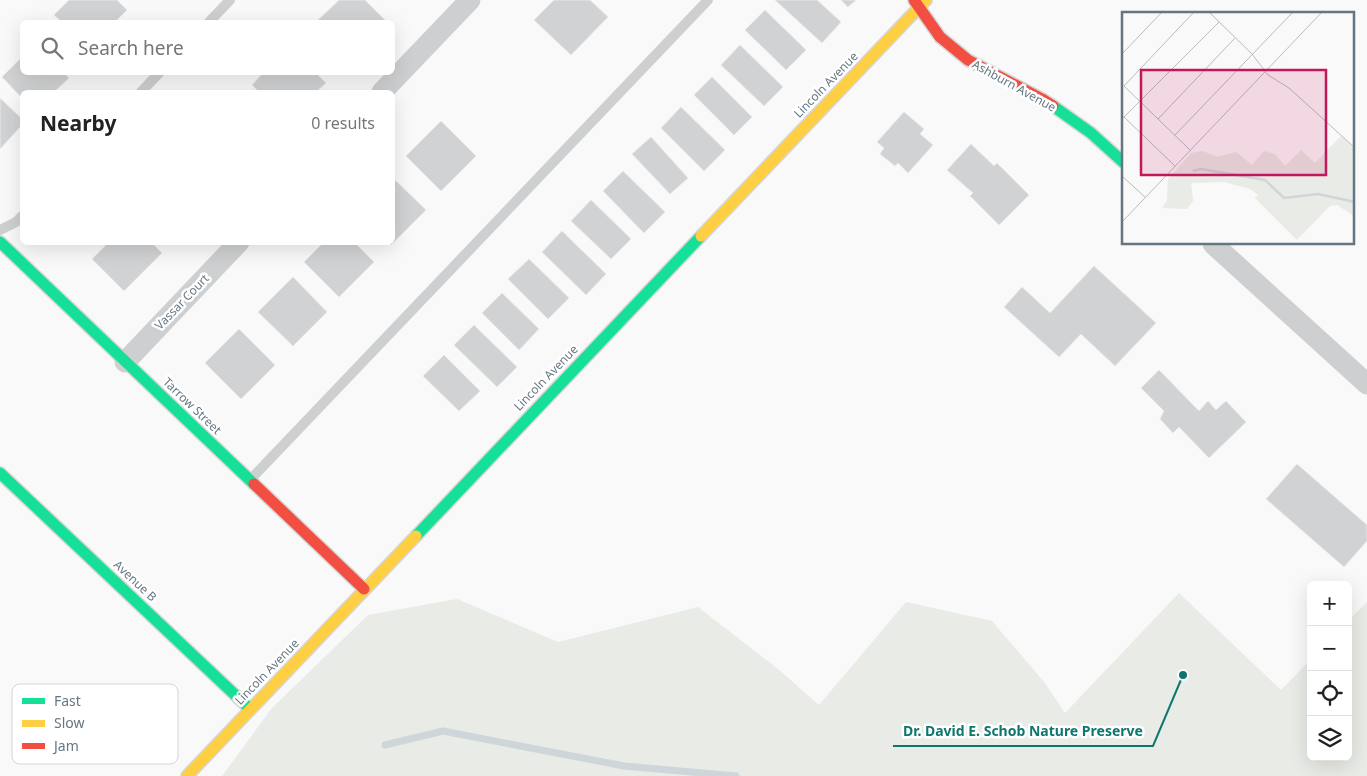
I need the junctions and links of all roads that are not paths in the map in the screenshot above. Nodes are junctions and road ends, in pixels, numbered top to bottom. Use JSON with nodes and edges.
{"nodes":[{"id":1,"x":230,"y":0,"type":"edge"},
{"id":2,"x":470,"y":0,"type":"edge"},
{"id":3,"x":708,"y":0,"type":"edge"},
{"id":4,"x":920,"y":2,"type":"edge"},
{"id":5,"x":210,"y":20,"type":"edge"},
{"id":6,"x":157,"y":75,"type":"edge"},
{"id":7,"x":143,"y":90,"type":"edge"},
{"id":8,"x":384,"y":90,"type":"edge"},
{"id":9,"x":1122,"y":161,"type":"edge"},
{"id":10,"x":20,"y":218,"type":"edge"},
{"id":11,"x":0,"y":230,"type":"edge"},
{"id":12,"x":0,"y":242,"type":"edge"},
{"id":13,"x":236,"y":245,"type":"edge"},
{"id":14,"x":1214,"y":245,"type":"edge"},
{"id":15,"x":125,"y":362,"type":"junction"},
{"id":16,"x":1367,"y":384,"type":"edge"},
{"id":17,"x":0,"y":473,"type":"edge"},
{"id":18,"x":250,"y":480,"type":"junction"},
{"id":19,"x":364,"y":589,"type":"junction"},
{"id":20,"x":250,"y":709,"type":"junction"},
{"id":21,"x":187,"y":776,"type":"edge"}],
"edges":[{"from":1,"to":5,"type":"lane"},
{"from":2,"to":8,"type":"street"},
{"from":3,"to":18,"type":"lane"},
{"from":4,"to":9,"type":"street","name":"Ashburn Avenue"},
{"from":4,"to":19,"type":"street","name":"Lincoln Avenue"},
{"from":6,"to":7,"type":"lane"},
{"from":10,"to":11,"type":"lane"},
{"from":12,"to":15,"type":"street","name":"Tarrow Street"},
{"from":13,"to":15,"type":"street","name":"Vassar Court"},
{"from":14,"to":16,"type":"street"},
{"from":15,"to":18,"type":"street","name":"Tarrow Street"},
{"from":17,"to":20,"type":"street","name":"Avenue B"},
{"from":18,"to":19,"type":"street","name":"Tarrow Street"},
{"from":19,"to":20,"type":"street","name":"Lincoln Avenue"},
{"from":20,"to":21,"type":"street","name":"Lincoln Avenue"}]}
